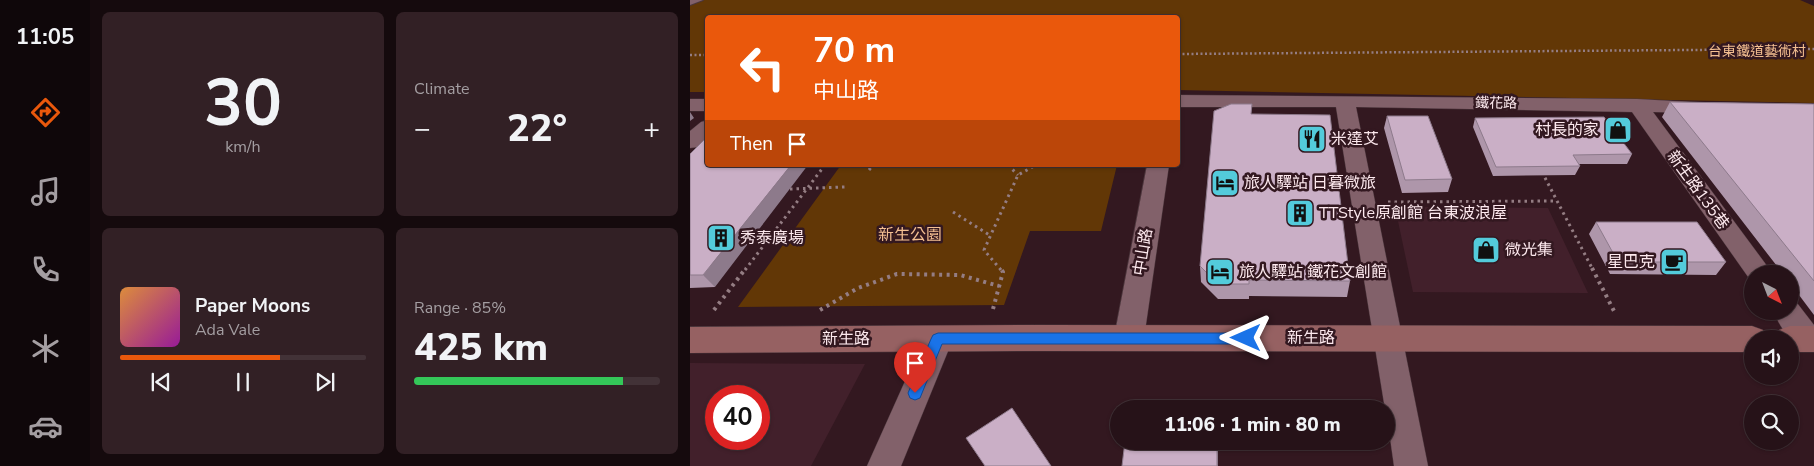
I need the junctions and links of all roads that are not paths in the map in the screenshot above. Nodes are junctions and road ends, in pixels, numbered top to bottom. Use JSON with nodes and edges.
{"nodes":[{"id":1,"x":699,"y":0,"type":"edge"},
{"id":2,"x":690,"y":3,"type":"edge"},
{"id":3,"x":1180,"y":100,"type":"edge"},
{"id":4,"x":1345,"y":101,"type":"junction"},
{"id":5,"x":705,"y":104,"type":"edge"},
{"id":6,"x":690,"y":105,"type":"edge"},
{"id":7,"x":1636,"y":105,"type":"junction"},
{"id":8,"x":1725,"y":108,"type":"edge"},
{"id":9,"x":705,"y":129,"type":"edge"},
{"id":10,"x":690,"y":142,"type":"edge"},
{"id":11,"x":1158,"y":167,"type":"edge"},
{"id":12,"x":1753,"y":265,"type":"edge"},
{"id":13,"x":1792,"y":320,"type":"edge"},
{"id":14,"x":1129,"y":338,"type":"junction"},
{"id":15,"x":1388,"y":338,"type":"junction"},
{"id":16,"x":938,"y":339,"type":"junction"},
{"id":17,"x":1744,"y":339,"type":"edge"},
{"id":18,"x":1804,"y":339,"type":"edge"},
{"id":19,"x":690,"y":340,"type":"edge"},
{"id":20,"x":884,"y":466,"type":"edge"},
{"id":21,"x":1412,"y":466,"type":"edge"}],
"edges":[{"from":1,"to":2,"type":"lane"},
{"from":3,"to":4,"type":"street","name":"鐵花路"},
{"from":4,"to":7,"type":"street","name":"鐵花路"},
{"from":4,"to":15,"type":"street"},
{"from":5,"to":6,"type":"street"},
{"from":7,"to":8,"type":"street","name":"鐵花路"},
{"from":7,"to":12,"type":"street","name":"新生路135巷"},
{"from":9,"to":10,"type":"street"},
{"from":11,"to":14,"type":"street","name":"中山路"},
{"from":13,"to":18,"type":"street"},
{"from":14,"to":15,"type":"street","name":"新生路"},
{"from":14,"to":16,"type":"street","name":"新生路"},
{"from":15,"to":17,"type":"street","name":"新生路"},
{"from":15,"to":21,"type":"street"},
{"from":16,"to":19,"type":"street","name":"新生路"},
{"from":16,"to":20,"type":"street"}]}
